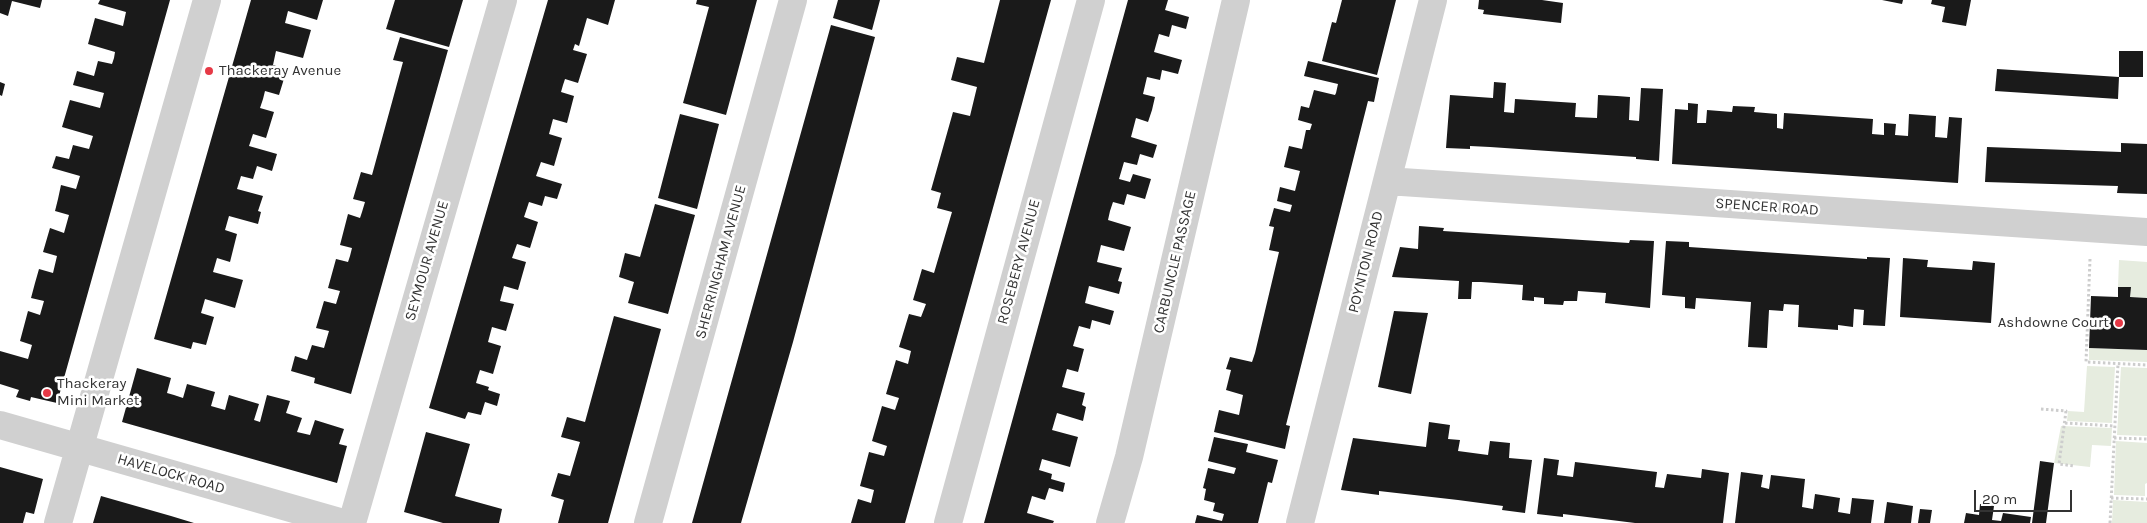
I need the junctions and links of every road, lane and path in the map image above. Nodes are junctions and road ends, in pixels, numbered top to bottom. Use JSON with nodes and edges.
{"nodes":[{"id":1,"x":207,"y":0,"type":"edge"},
{"id":2,"x":503,"y":0,"type":"edge"},
{"id":3,"x":793,"y":0,"type":"edge"},
{"id":4,"x":1091,"y":0,"type":"edge"},
{"id":5,"x":1236,"y":0,"type":"edge"},
{"id":6,"x":1433,"y":0,"type":"edge"},
{"id":7,"x":1387,"y":181,"type":"junction"},
{"id":8,"x":2147,"y":232,"type":"edge"},
{"id":9,"x":2090,"y":251,"type":"dead end"},
{"id":10,"x":2118,"y":364,"type":"junction"},
{"id":11,"x":2147,"y":365,"type":"edge"},
{"id":12,"x":2041,"y":409,"type":"dead end"},
{"id":13,"x":2065,"y":423,"type":"junction"},
{"id":14,"x":0,"y":424,"type":"edge"},
{"id":15,"x":2114,"y":426,"type":"junction"},
{"id":16,"x":2114,"y":438,"type":"junction"},
{"id":17,"x":2147,"y":440,"type":"edge"},
{"id":18,"x":79,"y":447,"type":"junction"},
{"id":19,"x":2074,"y":466,"type":"dead end"},
{"id":20,"x":2111,"y":498,"type":"junction"},
{"id":21,"x":2147,"y":499,"type":"edge"},
{"id":22,"x":58,"y":523,"type":"edge"},
{"id":23,"x":343,"y":523,"type":"edge"},
{"id":24,"x":352,"y":523,"type":"edge"},
{"id":25,"x":648,"y":523,"type":"edge"},
{"id":26,"x":948,"y":523,"type":"edge"},
{"id":27,"x":1110,"y":523,"type":"edge"},
{"id":28,"x":1303,"y":523,"type":"edge"},
{"id":29,"x":2110,"y":523,"type":"edge"}],
"edges":[{"from":1,"to":18,"type":"street"},
{"from":2,"to":24,"type":"street","name":"SEYMOUR AVENUE"},
{"from":3,"to":25,"type":"street","name":"SHERRINGHAM AVENUE"},
{"from":4,"to":26,"type":"street","name":"ROSEBERY AVENUE"},
{"from":5,"to":27,"type":"street","name":"CARBUNCLE PASSAGE"},
{"from":6,"to":7,"type":"street","name":"POYNTON ROAD"},
{"from":7,"to":8,"type":"street","name":"SPENCER ROAD"},
{"from":7,"to":28,"type":"street","name":"POYNTON ROAD"},
{"from":9,"to":10,"type":"path"},
{"from":10,"to":11,"type":"path"},
{"from":10,"to":15,"type":"path"},
{"from":12,"to":13,"type":"path"},
{"from":13,"to":15,"type":"path"},
{"from":13,"to":19,"type":"path"},
{"from":14,"to":18,"type":"street","name":"HAVELOCK ROAD"},
{"from":15,"to":16,"type":"path"},
{"from":16,"to":17,"type":"path"},
{"from":16,"to":20,"type":"path"},
{"from":18,"to":22,"type":"street"},
{"from":18,"to":23,"type":"street","name":"HAVELOCK ROAD"},
{"from":20,"to":21,"type":"path"},
{"from":20,"to":29,"type":"path"}]}
